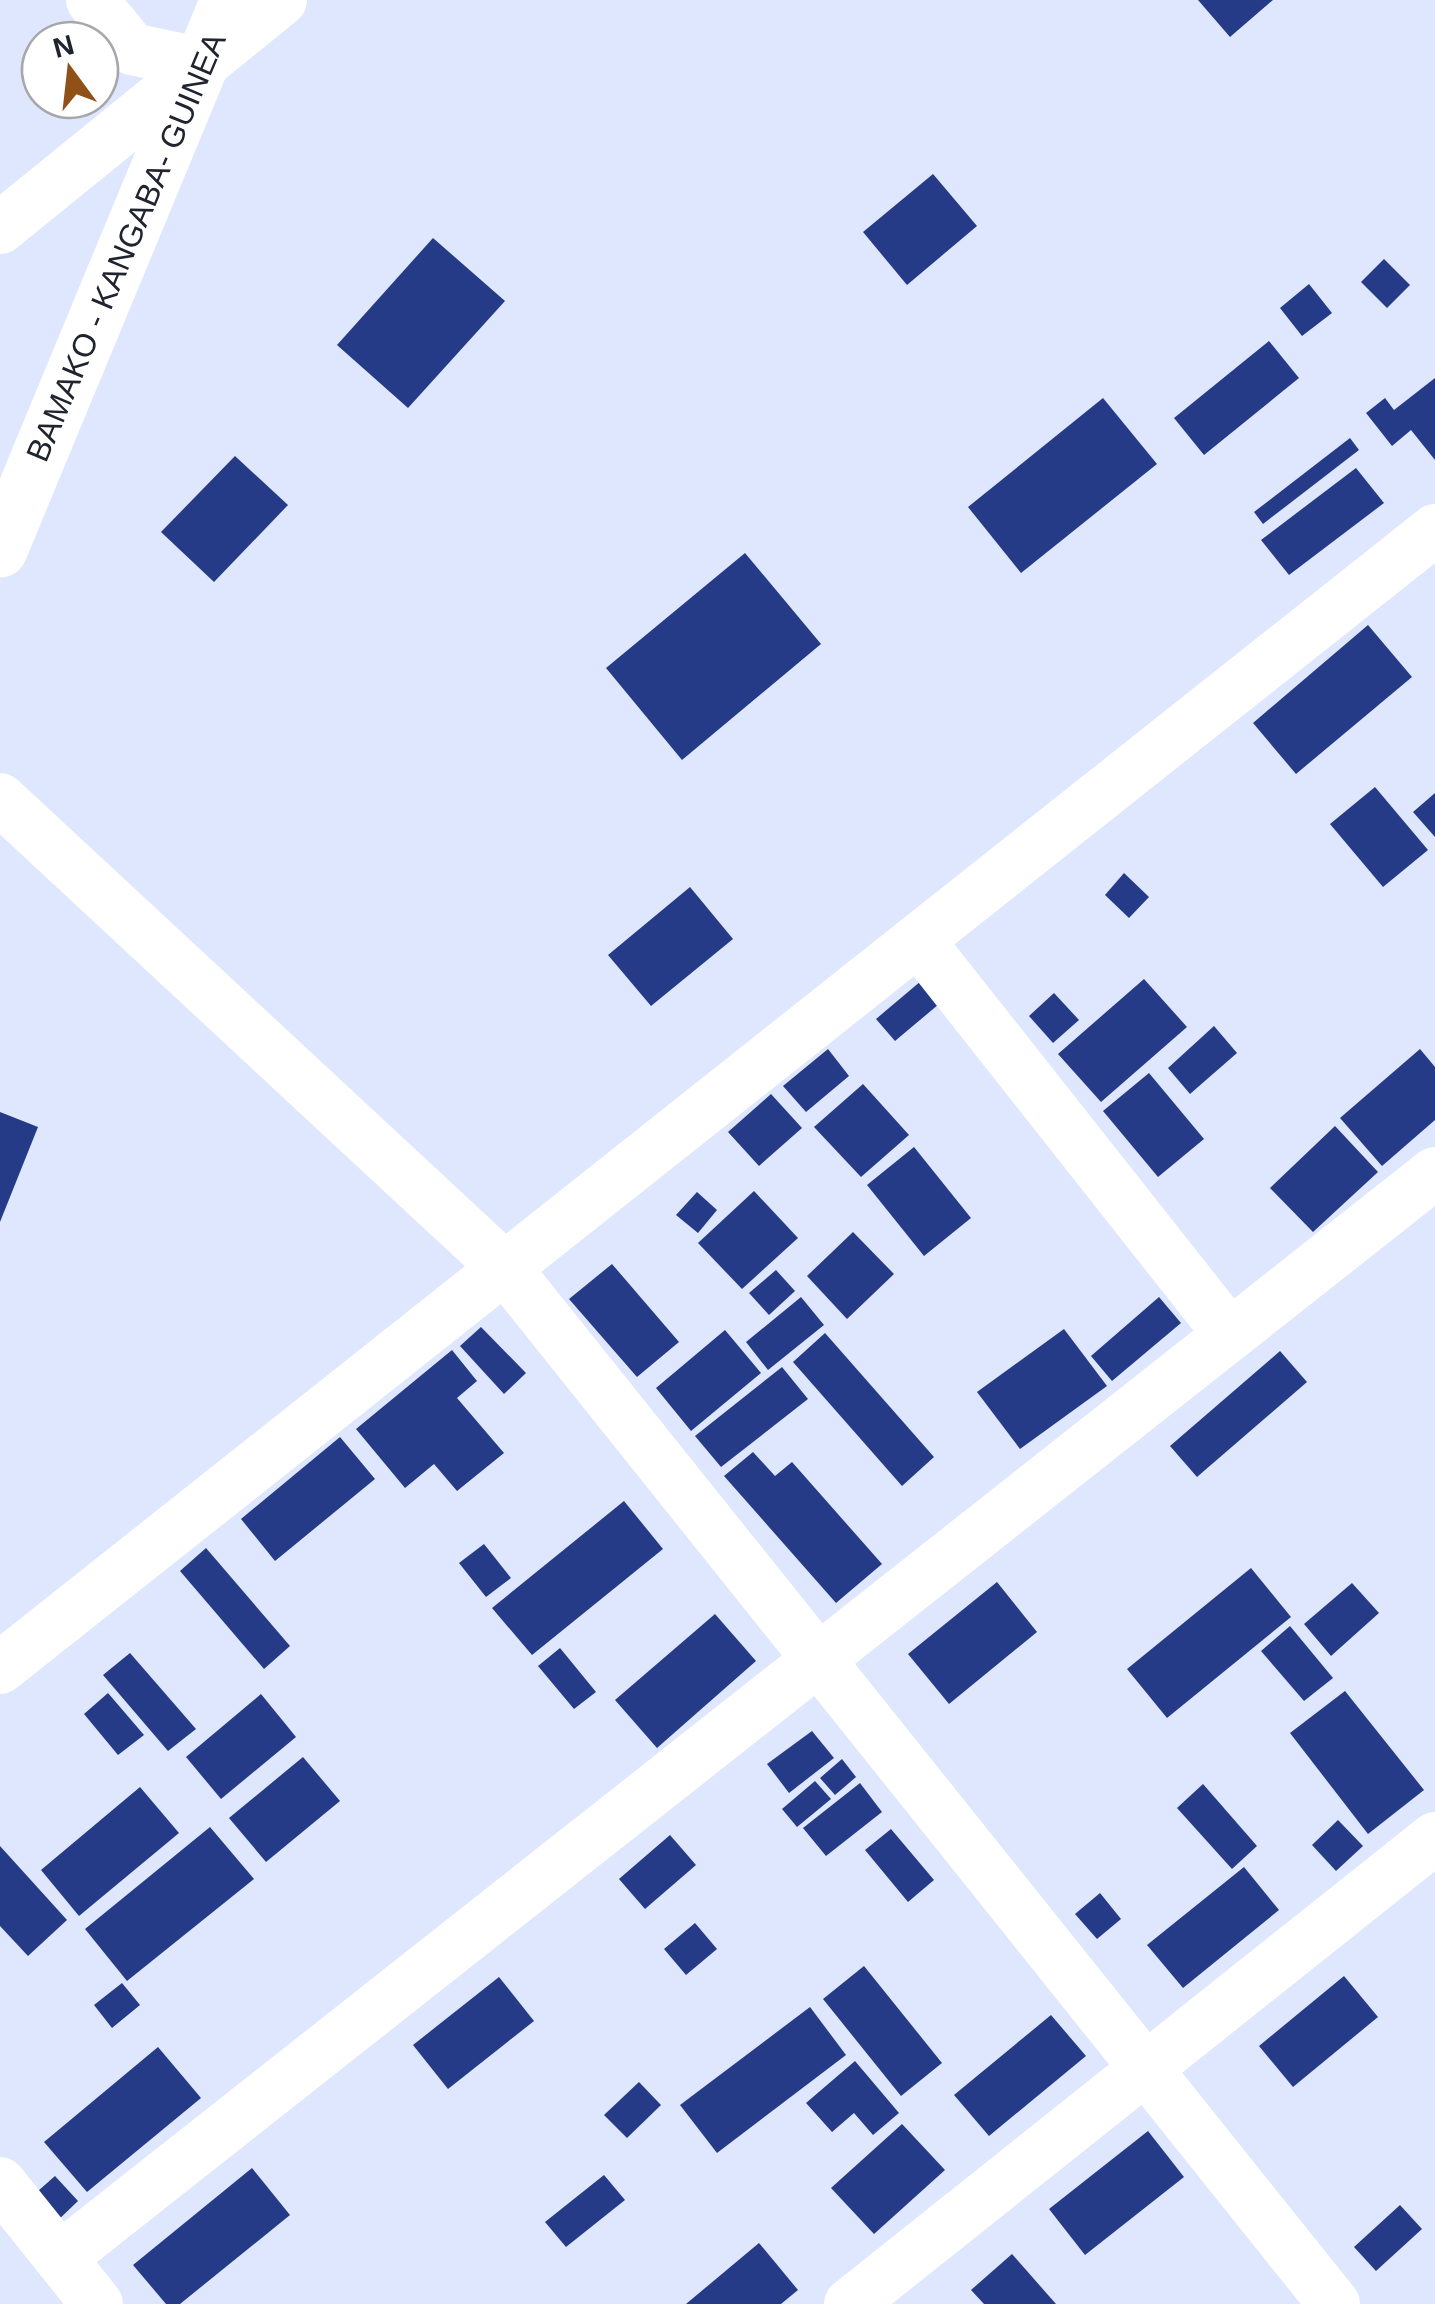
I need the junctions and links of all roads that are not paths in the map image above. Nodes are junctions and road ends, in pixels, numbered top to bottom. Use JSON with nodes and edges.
{"nodes":[{"id":1,"x":92,"y":0,"type":"edge"},
{"id":2,"x":228,"y":0,"type":"edge"},
{"id":3,"x":281,"y":0,"type":"edge"},
{"id":4,"x":202,"y":64,"type":"junction"},
{"id":5,"x":0,"y":228,"type":"edge"},
{"id":6,"x":1435,"y":530,"type":"edge"},
{"id":7,"x":0,"y":550,"type":"edge"},
{"id":8,"x":0,"y":800,"type":"edge"},
{"id":9,"x":918,"y":940,"type":"junction"},
{"id":10,"x":1435,"y":1173,"type":"edge"},
{"id":11,"x":505,"y":1268,"type":"junction"},
{"id":12,"x":1230,"y":1335,"type":"junction"},
{"id":13,"x":818,"y":1660,"type":"junction"},
{"id":14,"x":0,"y":1668,"type":"edge"},
{"id":15,"x":1435,"y":1838,"type":"edge"},
{"id":16,"x":1146,"y":2068,"type":"junction"},
{"id":17,"x":0,"y":2183,"type":"edge"},
{"id":18,"x":60,"y":2258,"type":"junction"},
{"id":19,"x":97,"y":2304,"type":"edge"},
{"id":20,"x":850,"y":2304,"type":"edge"},
{"id":21,"x":1334,"y":2304,"type":"edge"}],
"edges":[{"from":1,"to":4,"type":"street"},
{"from":2,"to":4,"type":"main road","name":"BAMAKO - KANGABA- GUINEA"},
{"from":3,"to":4,"type":"street"},
{"from":4,"to":5,"type":"street"},
{"from":4,"to":7,"type":"main road","name":"BAMAKO - KANGABA- GUINEA"},
{"from":6,"to":9,"type":"street"},
{"from":8,"to":11,"type":"street"},
{"from":9,"to":11,"type":"street"},
{"from":9,"to":12,"type":"street"},
{"from":10,"to":12,"type":"street"},
{"from":11,"to":13,"type":"street"},
{"from":11,"to":14,"type":"street"},
{"from":12,"to":13,"type":"street"},
{"from":13,"to":16,"type":"street"},
{"from":13,"to":18,"type":"street"},
{"from":15,"to":16,"type":"street"},
{"from":16,"to":20,"type":"street"},
{"from":16,"to":21,"type":"street"},
{"from":17,"to":18,"type":"street"},
{"from":18,"to":19,"type":"street"}]}
